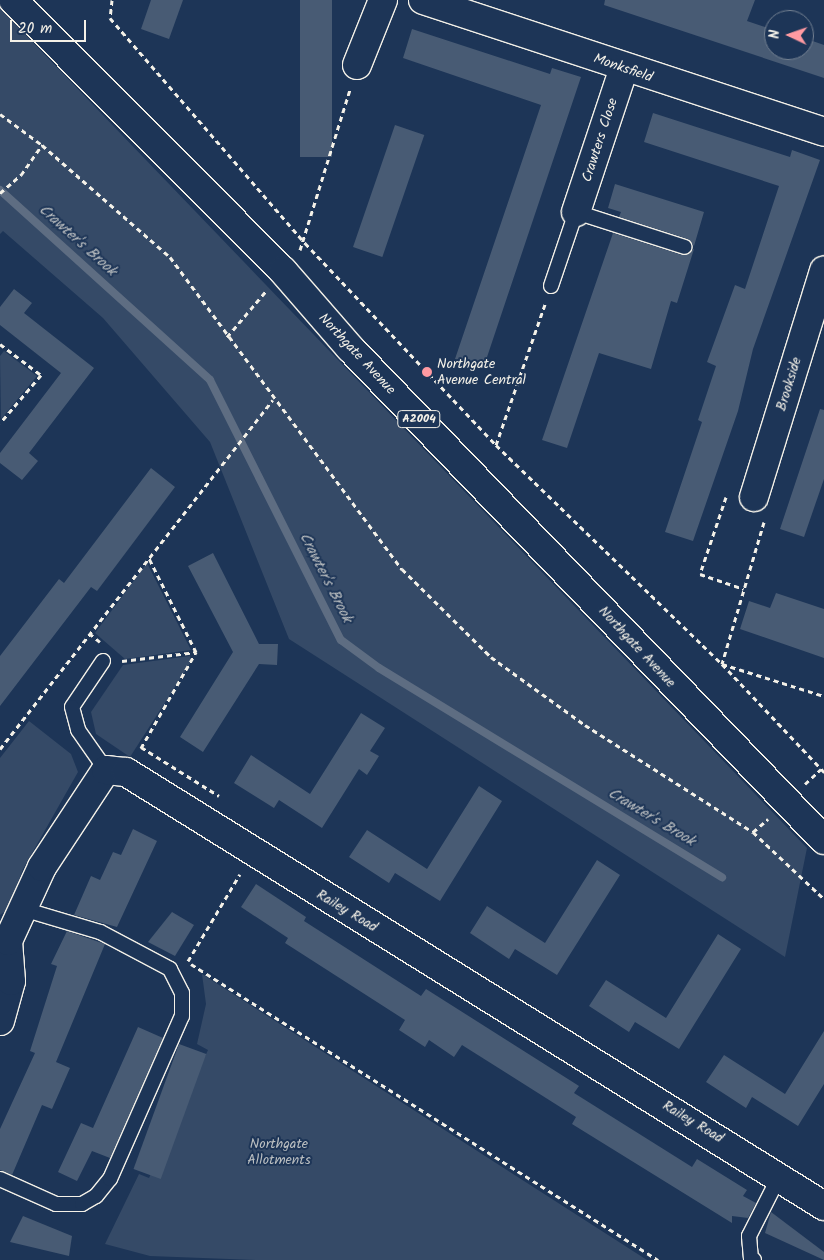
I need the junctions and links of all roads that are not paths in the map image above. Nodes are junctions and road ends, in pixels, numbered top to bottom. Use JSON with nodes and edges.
{"nodes":[{"id":1,"x":13,"y":0,"type":"edge"},
{"id":2,"x":383,"y":0,"type":"edge"},
{"id":3,"x":423,"y":0,"type":"edge"},
{"id":4,"x":357,"y":65,"type":"road end"},
{"id":5,"x":624,"y":68,"type":"junction"},
{"id":6,"x":824,"y":132,"type":"edge"},
{"id":7,"x":576,"y":212,"type":"junction"},
{"id":8,"x":685,"y":247,"type":"dead end"},
{"id":9,"x":824,"y":272,"type":"edge"},
{"id":10,"x":551,"y":286,"type":"road end"},
{"id":11,"x":819,"y":305,"type":"edge"},
{"id":12,"x":754,"y":497,"type":"road end"},
{"id":13,"x":103,"y":661,"type":"dead end"},
{"id":14,"x":116,"y":771,"type":"junction"},
{"id":15,"x":824,"y":840,"type":"edge"},
{"id":16,"x":26,"y":910,"type":"junction"},
{"id":17,"x":4,"y":938,"type":"edge"},
{"id":18,"x":0,"y":1021,"type":"edge"},
{"id":19,"x":780,"y":1175,"type":"junction"},
{"id":20,"x":0,"y":1179,"type":"edge"},
{"id":21,"x":824,"y":1206,"type":"edge"},
{"id":22,"x":754,"y":1260,"type":"edge"}],
"edges":[{"from":1,"to":15,"type":"street","name":"Northgate Avenue","number":"A2004"},
{"from":2,"to":4,"type":"street"},
{"from":3,"to":5,"type":"street","name":"Monksfield"},
{"from":5,"to":6,"type":"street","name":"Monksfield"},
{"from":5,"to":7,"type":"street","name":"Crawters Close"},
{"from":7,"to":8,"type":"lane"},
{"from":7,"to":10,"type":"lane"},
{"from":9,"to":11,"type":"street","name":"Brookside"},
{"from":11,"to":12,"type":"street","name":"Brookside"},
{"from":13,"to":14,"type":"lane"},
{"from":14,"to":16,"type":"street"},
{"from":14,"to":19,"type":"street","name":"Railey Road"},
{"from":16,"to":17,"type":"street"},
{"from":16,"to":20,"type":"lane"},
{"from":17,"to":18,"type":"street"},
{"from":19,"to":21,"type":"street","name":"Railey Road"},
{"from":19,"to":22,"type":"lane"}]}
